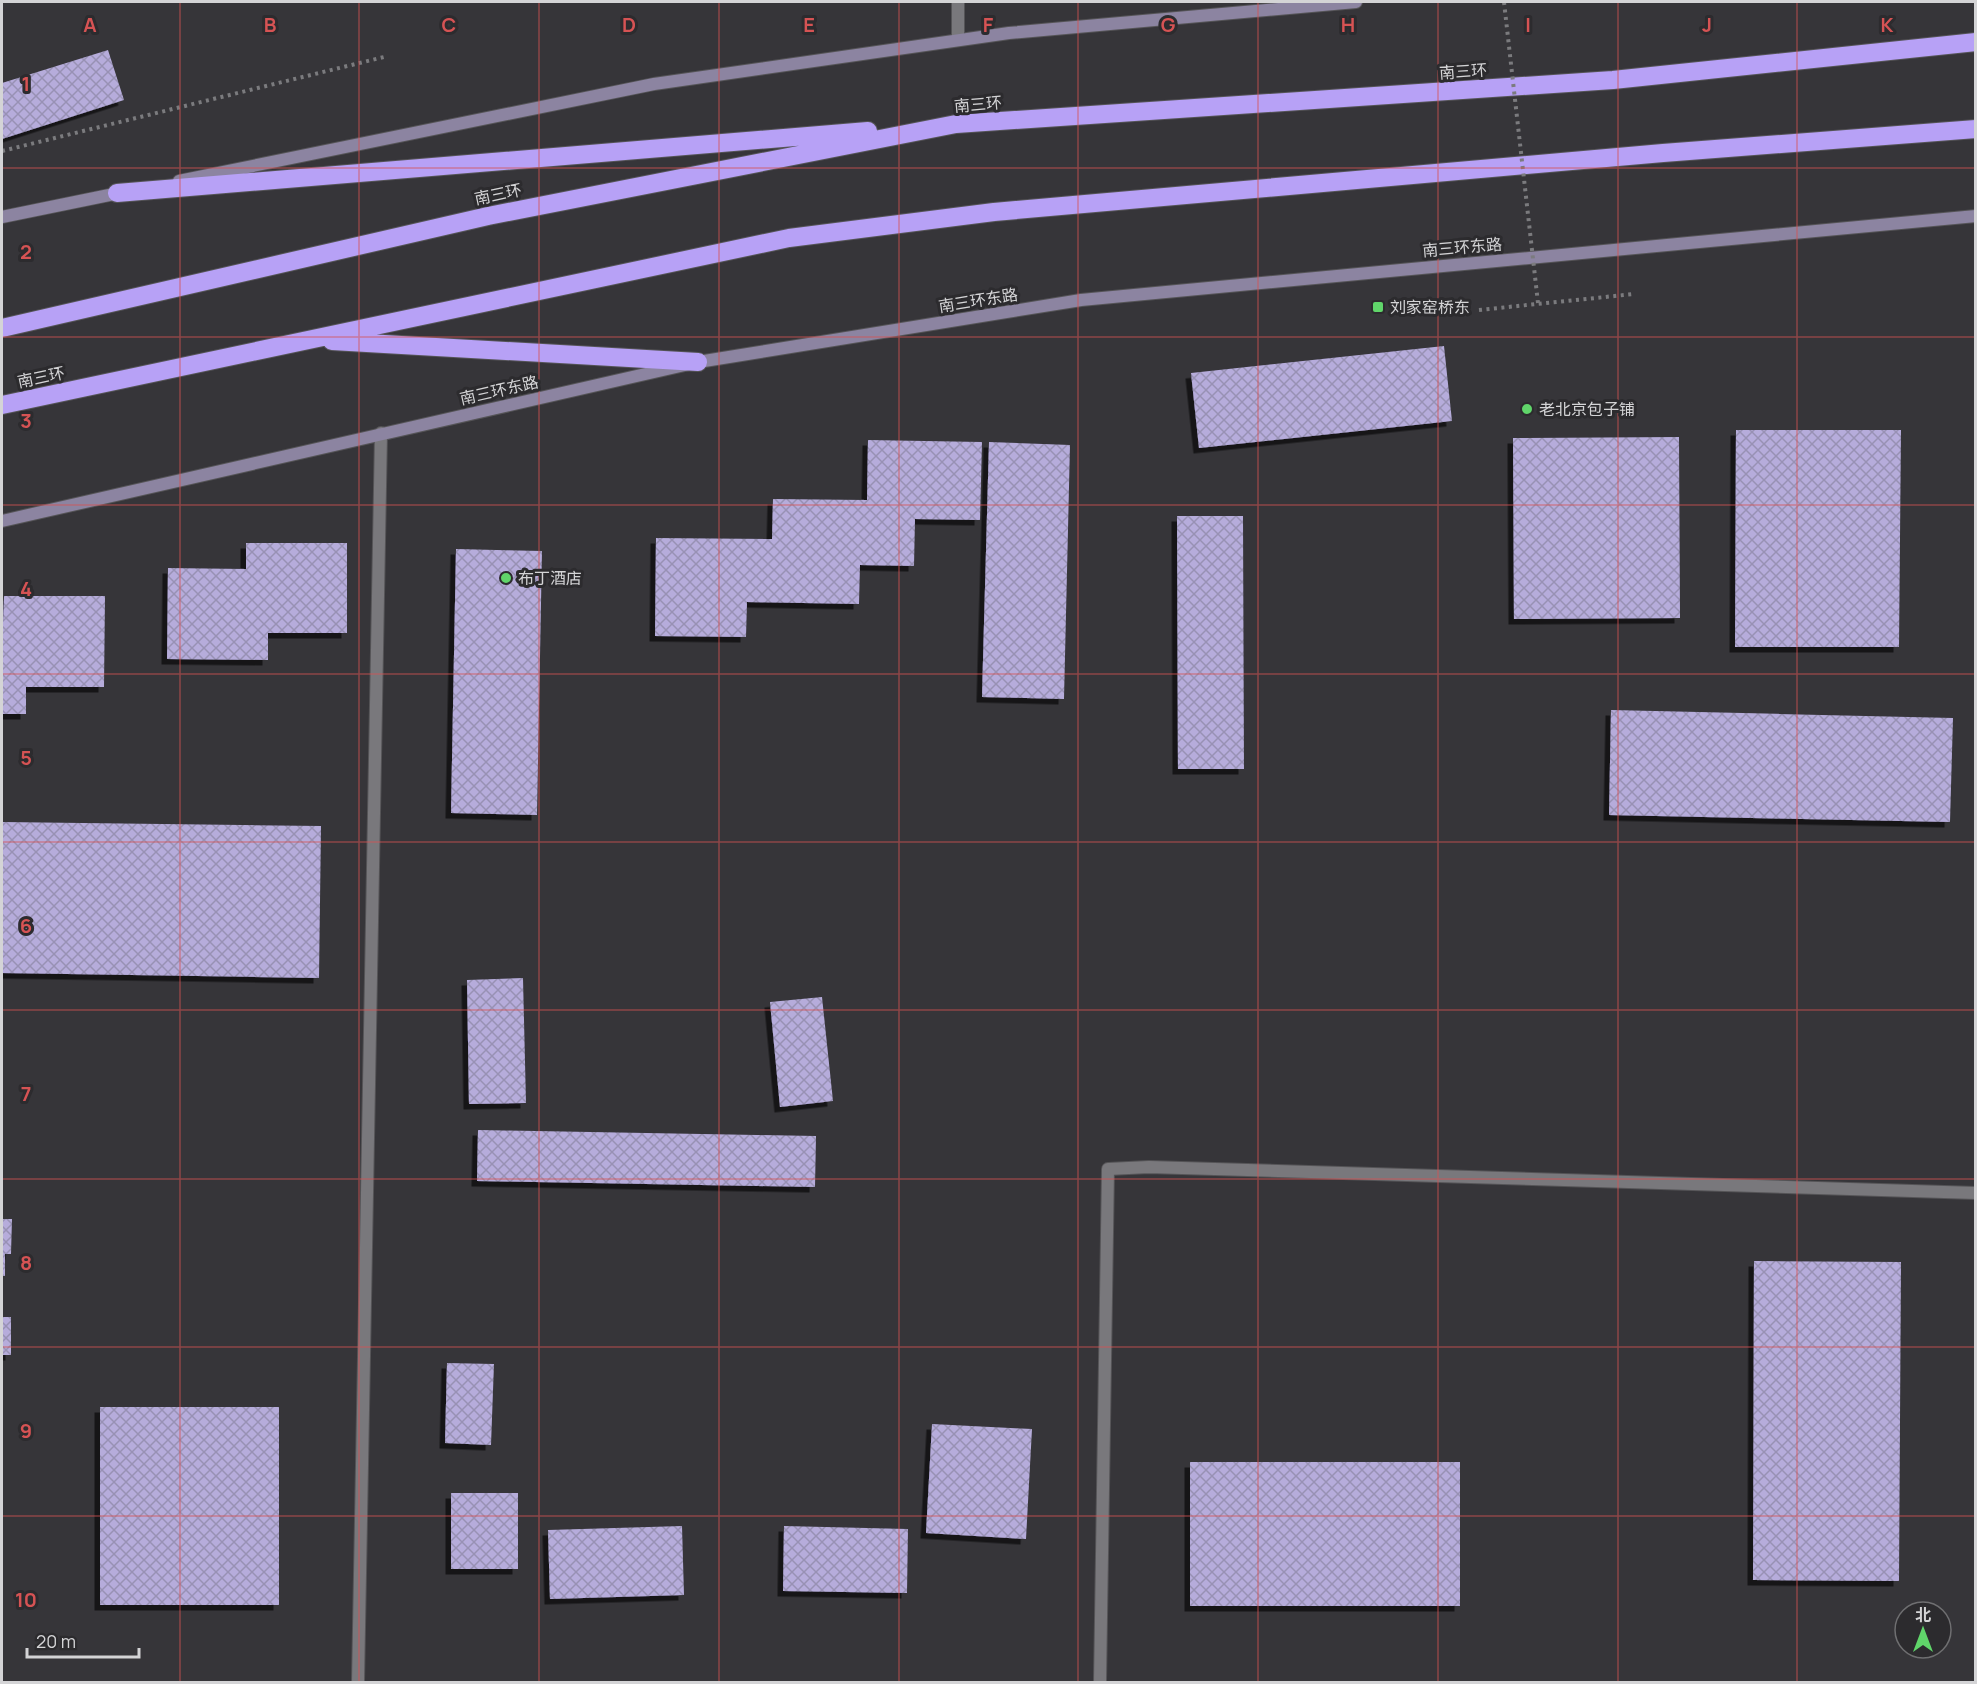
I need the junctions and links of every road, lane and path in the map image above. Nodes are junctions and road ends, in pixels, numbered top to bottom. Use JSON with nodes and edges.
{"nodes":[{"id":1,"x":958,"y":2,"type":"edge"},
{"id":2,"x":1356,"y":2,"type":"edge"},
{"id":3,"x":1504,"y":2,"type":"edge"},
{"id":4,"x":958,"y":40,"type":"junction"},
{"id":5,"x":1976,"y":42,"type":"edge"},
{"id":6,"x":388,"y":56,"type":"dead end"},
{"id":7,"x":956,"y":124,"type":"junction"},
{"id":8,"x":1976,"y":129,"type":"edge"},
{"id":9,"x":2,"y":151,"type":"edge"},
{"id":10,"x":117,"y":193,"type":"junction"},
{"id":11,"x":1976,"y":216,"type":"edge"},
{"id":12,"x":2,"y":217,"type":"edge"},
{"id":13,"x":1634,"y":294,"type":"dead end"},
{"id":14,"x":1538,"y":303,"type":"junction"},
{"id":15,"x":1479,"y":310,"type":"dead end"},
{"id":16,"x":2,"y":328,"type":"edge"},
{"id":17,"x":309,"y":340,"type":"junction"},
{"id":18,"x":698,"y":362,"type":"junction"},
{"id":19,"x":2,"y":405,"type":"edge"},
{"id":20,"x":381,"y":433,"type":"junction"},
{"id":21,"x":2,"y":521,"type":"edge"},
{"id":22,"x":1976,"y":1193,"type":"edge"},
{"id":23,"x":358,"y":1683,"type":"edge"},
{"id":24,"x":1100,"y":1683,"type":"edge"}],
"edges":[{"from":1,"to":4,"type":"street"},
{"from":2,"to":4,"type":"street"},
{"from":3,"to":14,"type":"path","bridge":true},
{"from":4,"to":10,"type":"street"},
{"from":5,"to":7,"type":"highway","name":"南三环"},
{"from":6,"to":9,"type":"path"},
{"from":7,"to":10,"type":"highway"},
{"from":7,"to":16,"type":"highway","name":"南三环"},
{"from":8,"to":17,"type":"highway","name":"南三环"},
{"from":10,"to":12,"type":"street"},
{"from":11,"to":18,"type":"street","name":"南三环东路"},
{"from":13,"to":14,"type":"path"},
{"from":14,"to":15,"type":"path"},
{"from":17,"to":18,"type":"highway"},
{"from":17,"to":19,"type":"highway","name":"南三环"},
{"from":18,"to":20,"type":"street","name":"南三环东路"},
{"from":20,"to":21,"type":"street","name":"南三环东路"},
{"from":20,"to":23,"type":"street"},
{"from":22,"to":24,"type":"street"}]}
